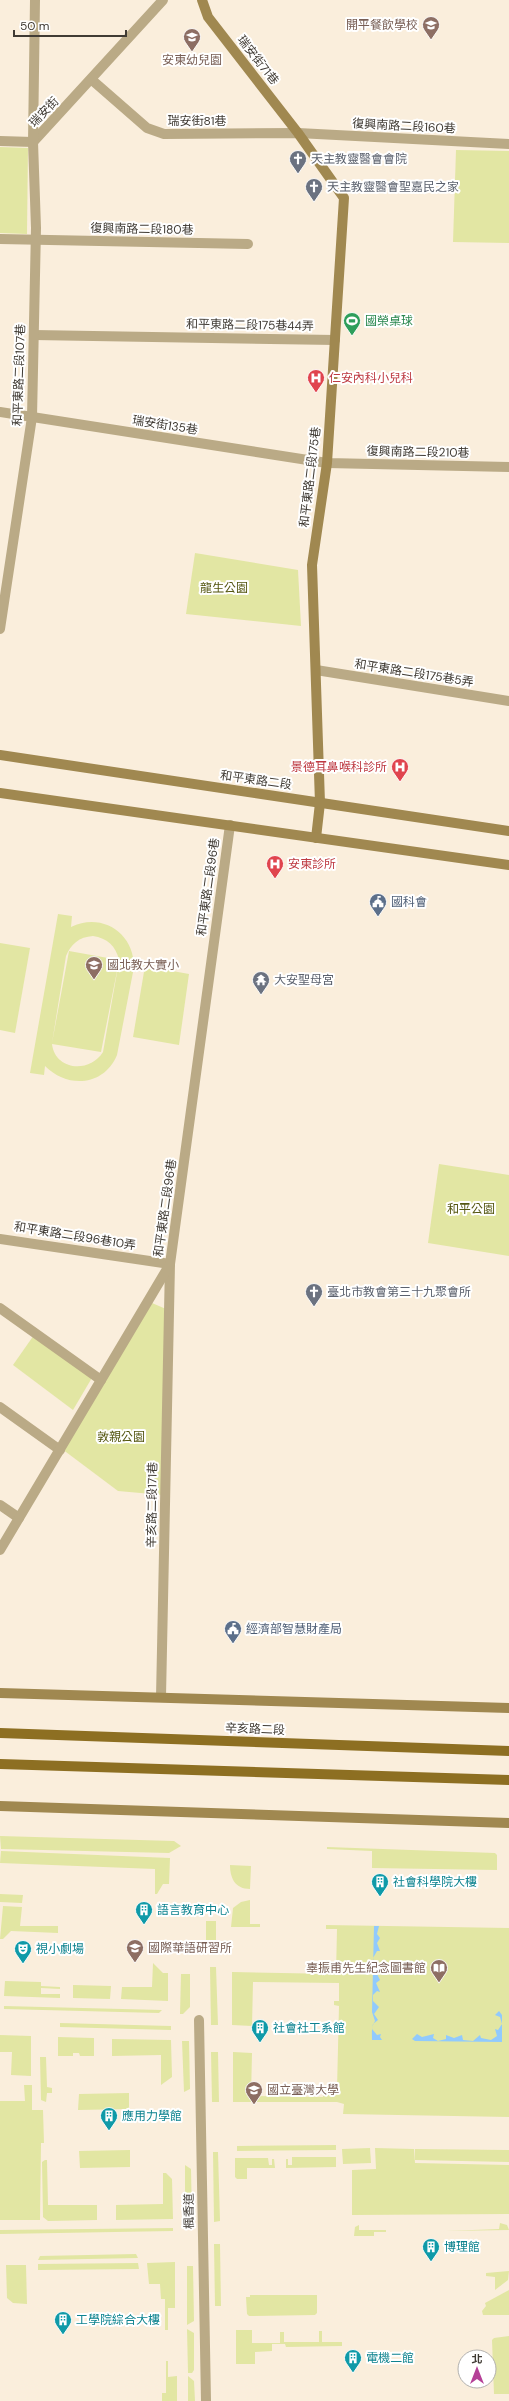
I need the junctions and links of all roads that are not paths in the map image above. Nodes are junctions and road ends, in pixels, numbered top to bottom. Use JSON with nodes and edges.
{"nodes":[{"id":1,"x":35,"y":0,"type":"edge"},
{"id":2,"x":163,"y":0,"type":"edge"},
{"id":3,"x":202,"y":0,"type":"edge"},
{"id":4,"x":92,"y":80,"type":"junction"},
{"id":5,"x":298,"y":133,"type":"junction"},
{"id":6,"x":0,"y":141,"type":"edge"},
{"id":7,"x":33,"y":142,"type":"junction"},
{"id":8,"x":509,"y":144,"type":"edge"},
{"id":9,"x":0,"y":239,"type":"edge"},
{"id":10,"x":35,"y":240,"type":"junction"},
{"id":11,"x":248,"y":244,"type":"dead end"},
{"id":12,"x":34,"y":334,"type":"junction"},
{"id":13,"x":335,"y":340,"type":"junction"},
{"id":14,"x":0,"y":412,"type":"edge"},
{"id":15,"x":32,"y":417,"type":"junction"},
{"id":16,"x":327,"y":463,"type":"junction"},
{"id":17,"x":509,"y":467,"type":"edge"},
{"id":18,"x":0,"y":629,"type":"edge"},
{"id":19,"x":316,"y":670,"type":"junction"},
{"id":20,"x":509,"y":701,"type":"edge"},
{"id":21,"x":0,"y":755,"type":"edge"},
{"id":22,"x":0,"y":792,"type":"edge"},
{"id":23,"x":320,"y":803,"type":"junction"},
{"id":24,"x":230,"y":825,"type":"junction"},
{"id":25,"x":509,"y":831,"type":"edge"},
{"id":26,"x":316,"y":838,"type":"junction"},
{"id":27,"x":509,"y":865,"type":"edge"},
{"id":28,"x":0,"y":1238,"type":"edge"},
{"id":29,"x":170,"y":1264,"type":"junction"},
{"id":30,"x":0,"y":1308,"type":"edge"},
{"id":31,"x":101,"y":1380,"type":"junction"},
{"id":32,"x":0,"y":1407,"type":"edge"},
{"id":33,"x":60,"y":1450,"type":"junction"},
{"id":34,"x":0,"y":1505,"type":"edge"},
{"id":35,"x":19,"y":1518,"type":"junction"},
{"id":36,"x":0,"y":1550,"type":"edge"},
{"id":37,"x":0,"y":1693,"type":"edge"},
{"id":38,"x":161,"y":1697,"type":"junction"},
{"id":39,"x":509,"y":1708,"type":"edge"},
{"id":40,"x":0,"y":1733,"type":"edge"},
{"id":41,"x":509,"y":1751,"type":"edge"},
{"id":42,"x":0,"y":1764,"type":"edge"},
{"id":43,"x":509,"y":1780,"type":"edge"},
{"id":44,"x":0,"y":1806,"type":"edge"},
{"id":45,"x":509,"y":1823,"type":"edge"},
{"id":46,"x":199,"y":2020,"type":"dead end"},
{"id":47,"x":206,"y":2401,"type":"edge"}],
"edges":[{"from":1,"to":7,"type":"street"},
{"from":2,"to":4,"type":"street","name":"瑞安街"},
{"from":3,"to":5,"type":"main road","name":"瑞安街71巷"},
{"from":4,"to":5,"type":"street","name":"瑞安街81巷"},
{"from":4,"to":7,"type":"street","name":"瑞安街"},
{"from":5,"to":8,"type":"street","name":"復興南路二段160巷"},
{"from":5,"to":13,"type":"main road","name":"和平東路二段175巷"},
{"from":6,"to":7,"type":"street"},
{"from":7,"to":10,"type":"street","name":"瑞安街"},
{"from":9,"to":10,"type":"street"},
{"from":10,"to":11,"type":"street","name":"復興南路二段180巷"},
{"from":10,"to":12,"type":"street","name":"和平東路二段107巷"},
{"from":12,"to":13,"type":"street","name":"和平東路二段175巷44弄"},
{"from":12,"to":15,"type":"street","name":"和平東路二段107巷"},
{"from":13,"to":16,"type":"main road","name":"和平東路二段175巷"},
{"from":14,"to":15,"type":"street","name":"瑞安街135巷"},
{"from":15,"to":16,"type":"street","name":"瑞安街135巷"},
{"from":15,"to":18,"type":"street","name":"和平東路二段107巷"},
{"from":16,"to":17,"type":"street","name":"復興南路二段210巷"},
{"from":16,"to":19,"type":"main road","name":"和平東路二段175巷"},
{"from":19,"to":20,"type":"street","name":"和平東路二段175巷5弄"},
{"from":19,"to":23,"type":"main road","name":"和平東路二段175巷"},
{"from":21,"to":23,"type":"main road","name":"和平東路二段"},
{"from":22,"to":24,"type":"main road"},
{"from":23,"to":25,"type":"main road","name":"和平東路二段"},
{"from":23,"to":26,"type":"main road","name":"和平東路二段175巷"},
{"from":24,"to":26,"type":"main road"},
{"from":24,"to":29,"type":"street","name":"和平東路二段96巷"},
{"from":26,"to":27,"type":"main road"},
{"from":28,"to":29,"type":"street","name":"和平東路二段96巷10弄"},
{"from":29,"to":31,"type":"street","name":"和平東路二段96巷"},
{"from":29,"to":38,"type":"street","name":"辛亥路二段171巷"},
{"from":30,"to":31,"type":"street"},
{"from":31,"to":33,"type":"street","name":"和平東路二段96巷"},
{"from":32,"to":33,"type":"street"},
{"from":33,"to":35,"type":"street","name":"和平東路二段96巷"},
{"from":34,"to":35,"type":"street"},
{"from":35,"to":36,"type":"street","name":"和平東路二段96巷"},
{"from":37,"to":38,"type":"main road"},
{"from":38,"to":39,"type":"main road"},
{"from":40,"to":41,"type":"main road","name":"辛亥路二段"},
{"from":42,"to":43,"type":"main road"},
{"from":44,"to":45,"type":"main road"},
{"from":46,"to":47,"type":"street","name":"楓香道"}]}
